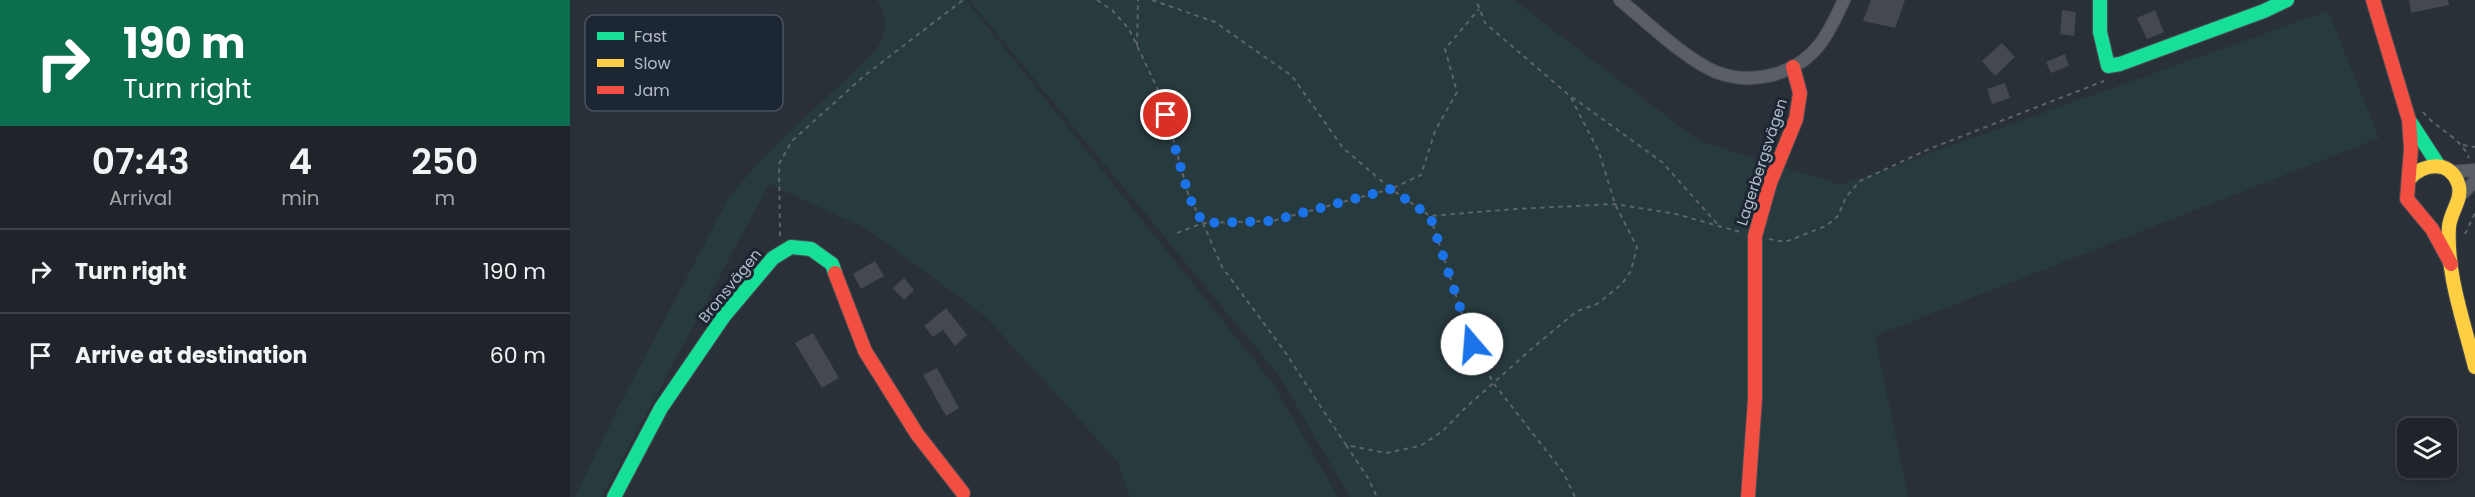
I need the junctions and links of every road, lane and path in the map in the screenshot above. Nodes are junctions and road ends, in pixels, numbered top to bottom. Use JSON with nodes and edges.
{"nodes":[{"id":1,"x":963,"y":0,"type":"edge"},
{"id":2,"x":1097,"y":0,"type":"edge"},
{"id":3,"x":1137,"y":0,"type":"edge"},
{"id":4,"x":1152,"y":0,"type":"edge"},
{"id":5,"x":1477,"y":0,"type":"edge"},
{"id":6,"x":1620,"y":0,"type":"edge"},
{"id":7,"x":1844,"y":0,"type":"edge"},
{"id":8,"x":2100,"y":0,"type":"edge"},
{"id":9,"x":2287,"y":0,"type":"edge"},
{"id":10,"x":2373,"y":0,"type":"edge"},
{"id":11,"x":1480,"y":9,"type":"junction"},
{"id":12,"x":1137,"y":49,"type":"junction"},
{"id":13,"x":2108,"y":66,"type":"junction"},
{"id":14,"x":1793,"y":67,"type":"junction"},
{"id":15,"x":1570,"y":96,"type":"junction"},
{"id":16,"x":2426,"y":116,"type":"dead end"},
{"id":17,"x":2409,"y":120,"type":"junction"},
{"id":18,"x":2463,"y":145,"type":"junction"},
{"id":19,"x":2475,"y":147,"type":"edge"},
{"id":20,"x":2445,"y":169,"type":"junction"},
{"id":21,"x":2475,"y":170,"type":"edge"},
{"id":22,"x":2410,"y":178,"type":"junction"},
{"id":23,"x":2475,"y":181,"type":"edge"},
{"id":24,"x":1391,"y":189,"type":"junction"},
{"id":25,"x":2456,"y":203,"type":"junction"},
{"id":26,"x":1615,"y":204,"type":"junction"},
{"id":27,"x":2420,"y":215,"type":"junction"},
{"id":28,"x":1430,"y":216,"type":"junction"},
{"id":29,"x":1203,"y":223,"type":"junction"},
{"id":30,"x":1720,"y":227,"type":"junction"},
{"id":31,"x":1177,"y":233,"type":"dead end"},
{"id":32,"x":1755,"y":236,"type":"junction"},
{"id":33,"x":780,"y":253,"type":"junction"},
{"id":34,"x":2451,"y":264,"type":"junction"},
{"id":35,"x":2475,"y":367,"type":"edge"},
{"id":36,"x":1494,"y":384,"type":"junction"},
{"id":37,"x":1346,"y":445,"type":"junction"},
{"id":38,"x":963,"y":493,"type":"dead end"},
{"id":39,"x":614,"y":497,"type":"edge"},
{"id":40,"x":1377,"y":497,"type":"edge"},
{"id":41,"x":1575,"y":497,"type":"edge"},
{"id":42,"x":1748,"y":497,"type":"edge"}],
"edges":[{"from":1,"to":33,"type":"path"},
{"from":2,"to":12,"type":"path"},
{"from":3,"to":12,"type":"path"},
{"from":4,"to":24,"type":"path"},
{"from":5,"to":11,"type":"path"},
{"from":6,"to":14,"type":"street"},
{"from":7,"to":14,"type":"street"},
{"from":8,"to":13,"type":"street"},
{"from":9,"to":13,"type":"street"},
{"from":10,"to":17,"type":"street"},
{"from":11,"to":15,"type":"path"},
{"from":11,"to":24,"type":"path"},
{"from":12,"to":29,"type":"path"},
{"from":13,"to":32,"type":"path"},
{"from":14,"to":32,"type":"street","name":"Lagerbergsvägen"},
{"from":15,"to":26,"type":"path"},
{"from":15,"to":30,"type":"path"},
{"from":16,"to":18,"type":"path"},
{"from":17,"to":20,"type":"street"},
{"from":17,"to":22,"type":"street"},
{"from":18,"to":19,"type":"path"},
{"from":18,"to":21,"type":"path"},
{"from":20,"to":21,"type":"street"},
{"from":20,"to":22,"type":"street"},
{"from":20,"to":25,"type":"street"},
{"from":22,"to":27,"type":"street"},
{"from":23,"to":25,"type":"street"},
{"from":24,"to":28,"type":"path"},
{"from":24,"to":29,"type":"path"},
{"from":25,"to":27,"type":"street"},
{"from":25,"to":34,"type":"street"},
{"from":26,"to":28,"type":"path"},
{"from":26,"to":30,"type":"path"},
{"from":26,"to":36,"type":"path"},
{"from":27,"to":34,"type":"street"},
{"from":28,"to":36,"type":"path"},
{"from":29,"to":31,"type":"path"},
{"from":29,"to":37,"type":"path"},
{"from":30,"to":32,"type":"path"},
{"from":32,"to":42,"type":"street","name":"Lagerbergsvägen"},
{"from":33,"to":38,"type":"street","name":"Bronsvägen"},
{"from":33,"to":39,"type":"street","name":"Bronsvägen"},
{"from":34,"to":35,"type":"street"},
{"from":36,"to":37,"type":"path"},
{"from":36,"to":41,"type":"path"},
{"from":37,"to":40,"type":"path"}]}
